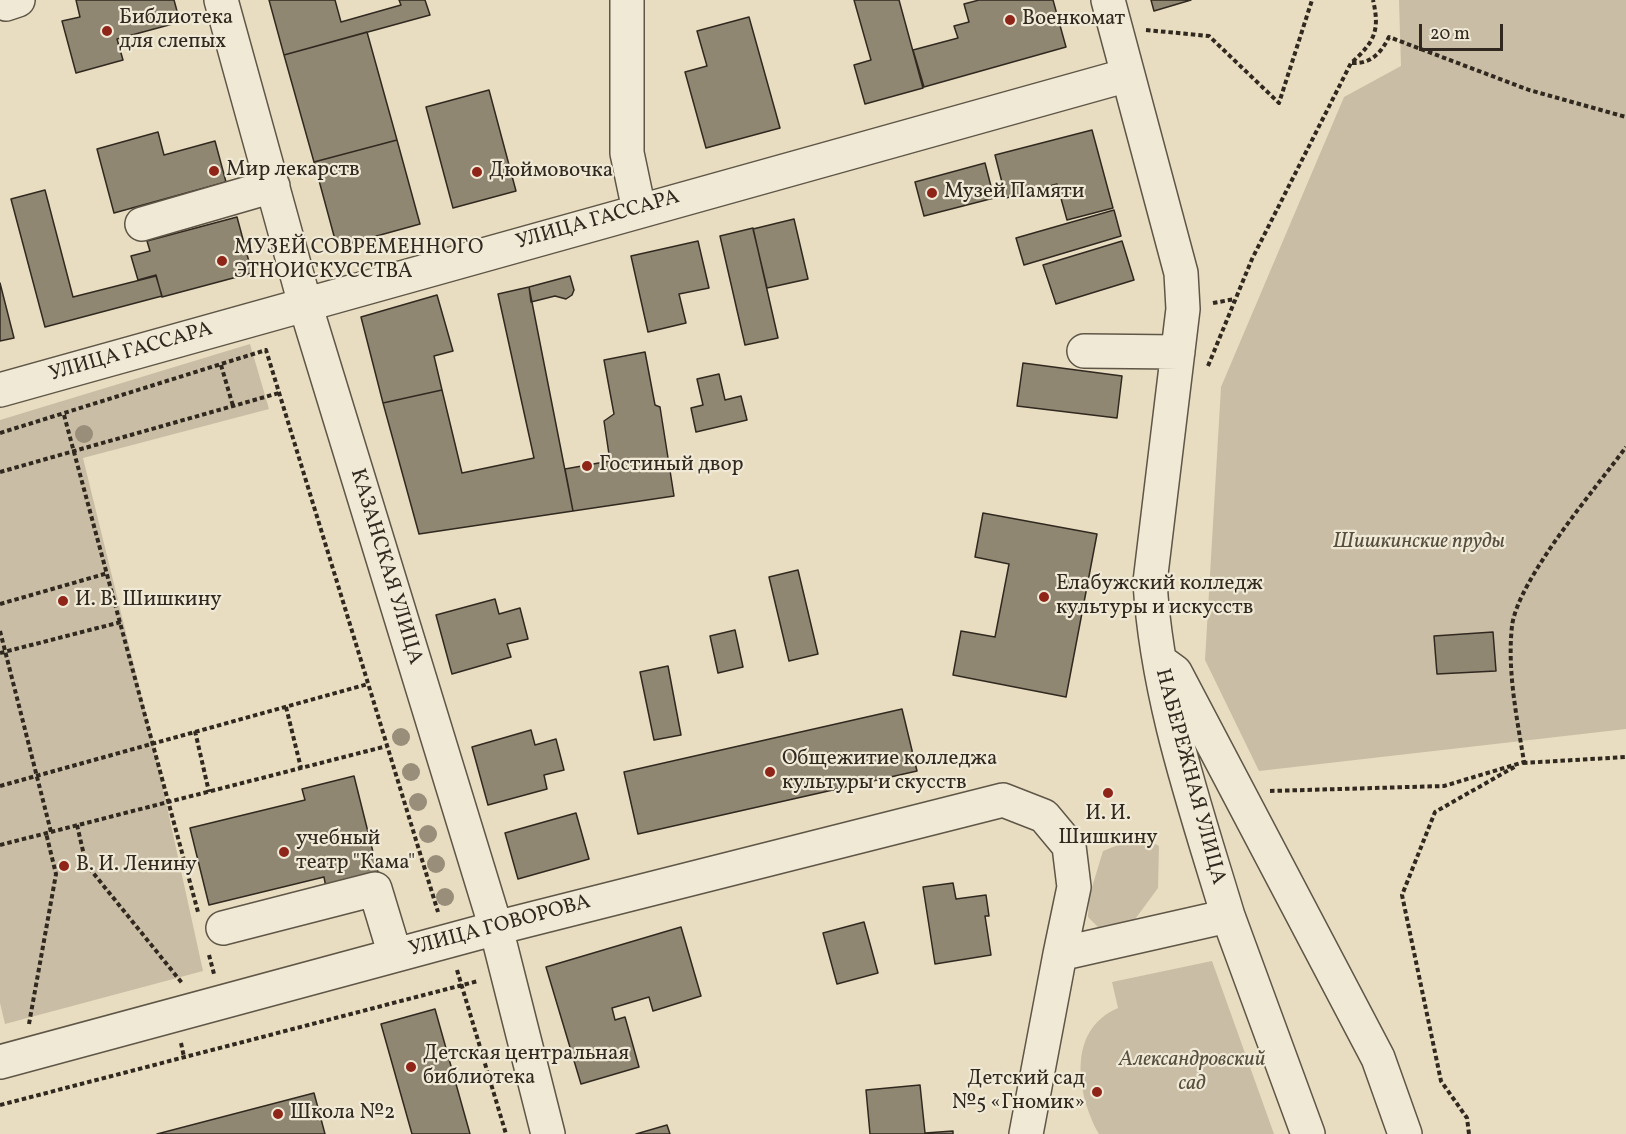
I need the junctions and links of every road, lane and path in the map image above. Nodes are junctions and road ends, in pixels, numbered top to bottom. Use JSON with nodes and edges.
{"nodes":[{"id":1,"x":221,"y":0,"type":"edge"},
{"id":2,"x":627,"y":0,"type":"edge"},
{"id":3,"x":1312,"y":0,"type":"edge"},
{"id":4,"x":1373,"y":0,"type":"edge"},
{"id":5,"x":1112,"y":14,"type":"edge"},
{"id":6,"x":1351,"y":63,"type":"junction"},
{"id":7,"x":1128,"y":75,"type":"junction"},
{"id":8,"x":1626,"y":117,"type":"edge"},
{"id":9,"x":273,"y":186,"type":"junction"},
{"id":10,"x":639,"y":210,"type":"junction"},
{"id":11,"x":142,"y":224,"type":"dead end"},
{"id":12,"x":305,"y":304,"type":"junction"},
{"id":13,"x":1084,"y":351,"type":"dead end"},
{"id":14,"x":1178,"y":352,"type":"junction"},
{"id":15,"x":221,"y":364,"type":"junction"},
{"id":16,"x":1206,"y":371,"type":"dead end"},
{"id":17,"x":0,"y":390,"type":"edge"},
{"id":18,"x":279,"y":393,"type":"junction"},
{"id":19,"x":233,"y":406,"type":"junction"},
{"id":20,"x":64,"y":415,"type":"junction"},
{"id":21,"x":0,"y":433,"type":"edge"},
{"id":22,"x":1626,"y":447,"type":"edge"},
{"id":23,"x":72,"y":451,"type":"junction"},
{"id":24,"x":0,"y":472,"type":"edge"},
{"id":25,"x":108,"y":573,"type":"junction"},
{"id":26,"x":0,"y":603,"type":"edge"},
{"id":27,"x":122,"y":622,"type":"junction"},
{"id":28,"x":0,"y":631,"type":"edge"},
{"id":29,"x":3,"y":653,"type":"edge"},
{"id":30,"x":1157,"y":659,"type":"junction"},
{"id":31,"x":368,"y":684,"type":"junction"},
{"id":32,"x":286,"y":707,"type":"junction"},
{"id":33,"x":195,"y":731,"type":"junction"},
{"id":34,"x":153,"y":743,"type":"junction"},
{"id":35,"x":387,"y":746,"type":"junction"},
{"id":36,"x":1626,"y":757,"type":"edge"},
{"id":37,"x":1524,"y":762,"type":"junction"},
{"id":38,"x":301,"y":768,"type":"junction"},
{"id":39,"x":37,"y":777,"type":"junction"},
{"id":40,"x":0,"y":786,"type":"edge"},
{"id":41,"x":1239,"y":791,"type":"junction"},
{"id":42,"x":210,"y":792,"type":"junction"},
{"id":43,"x":169,"y":802,"type":"junction"},
{"id":44,"x":77,"y":825,"type":"junction"},
{"id":45,"x":49,"y":833,"type":"junction"},
{"id":46,"x":0,"y":845,"type":"edge"},
{"id":47,"x":438,"y":913,"type":"dead end"},
{"id":48,"x":1228,"y":916,"type":"junction"},
{"id":49,"x":212,"y":924,"type":"joint"},
{"id":50,"x":496,"y":928,"type":"junction"},
{"id":51,"x":1060,"y":954,"type":"junction"},
{"id":52,"x":395,"y":955,"type":"junction"},
{"id":53,"x":455,"y":964,"type":"dead end"},
{"id":54,"x":507,"y":971,"type":"junction"},
{"id":55,"x":462,"y":987,"type":"junction"},
{"id":56,"x":188,"y":991,"type":"dead end"},
{"id":57,"x":27,"y":1033,"type":"dead end"},
{"id":58,"x":0,"y":1062,"type":"edge"},
{"id":59,"x":0,"y":1106,"type":"edge"},
{"id":60,"x":506,"y":1134,"type":"edge"},
{"id":61,"x":548,"y":1134,"type":"edge"},
{"id":62,"x":1026,"y":1134,"type":"edge"},
{"id":63,"x":1308,"y":1134,"type":"edge"},
{"id":64,"x":1405,"y":1134,"type":"edge"},
{"id":65,"x":1469,"y":1134,"type":"edge"}],
"edges":[{"from":1,"to":9,"type":"street","name":"КАЗАНСКАЯ УЛИЦА"},
{"from":2,"to":10,"type":"street"},
{"from":3,"to":5,"type":"path"},
{"from":4,"to":6,"type":"path"},
{"from":5,"to":7,"type":"street","name":"НАБЕРЕЖНАЯ УЛИЦА"},
{"from":6,"to":8,"type":"path"},
{"from":6,"to":16,"type":"path"},
{"from":7,"to":10,"type":"street","name":"УЛИЦА ГАССАРА"},
{"from":7,"to":14,"type":"street","name":"НАБЕРЕЖНАЯ УЛИЦА"},
{"from":9,"to":11,"type":"street"},
{"from":9,"to":12,"type":"street","name":"КАЗАНСКАЯ УЛИЦА"},
{"from":10,"to":12,"type":"street","name":"УЛИЦА ГАССАРА"},
{"from":12,"to":17,"type":"street","name":"УЛИЦА ГАССАРА"},
{"from":12,"to":50,"type":"street","name":"КАЗАНСКАЯ УЛИЦА"},
{"from":13,"to":14,"type":"street"},
{"from":14,"to":30,"type":"street","name":"НАБЕРЕЖНАЯ УЛИЦА"},
{"from":15,"to":18,"type":"path"},
{"from":15,"to":19,"type":"path"},
{"from":15,"to":20,"type":"path"},
{"from":18,"to":19,"type":"path"},
{"from":18,"to":31,"type":"path"},
{"from":19,"to":23,"type":"path"},
{"from":20,"to":21,"type":"path"},
{"from":20,"to":23,"type":"path"},
{"from":22,"to":37,"type":"path"},
{"from":23,"to":24,"type":"path"},
{"from":23,"to":25,"type":"path"},
{"from":25,"to":26,"type":"path"},
{"from":25,"to":27,"type":"path"},
{"from":27,"to":29,"type":"path"},
{"from":27,"to":34,"type":"path"},
{"from":28,"to":29,"type":"path"},
{"from":29,"to":39,"type":"path"},
{"from":30,"to":41,"type":"street"},
{"from":30,"to":48,"type":"street","name":"НАБЕРЕЖНАЯ УЛИЦА"},
{"from":31,"to":32,"type":"path"},
{"from":31,"to":35,"type":"path"},
{"from":32,"to":33,"type":"path"},
{"from":32,"to":38,"type":"path"},
{"from":33,"to":34,"type":"path"},
{"from":33,"to":42,"type":"path"},
{"from":34,"to":39,"type":"path"},
{"from":34,"to":43,"type":"path"},
{"from":35,"to":38,"type":"path"},
{"from":35,"to":47,"type":"path"},
{"from":36,"to":37,"type":"path"},
{"from":37,"to":41,"type":"path"},
{"from":37,"to":65,"type":"path"},
{"from":38,"to":42,"type":"path"},
{"from":39,"to":40,"type":"path"},
{"from":39,"to":45,"type":"path"},
{"from":41,"to":64,"type":"street"},
{"from":42,"to":43,"type":"path"},
{"from":43,"to":44,"type":"path"},
{"from":43,"to":49,"type":"path"},
{"from":44,"to":45,"type":"path"},
{"from":44,"to":56,"type":"path"},
{"from":45,"to":46,"type":"path"},
{"from":45,"to":57,"type":"path"},
{"from":48,"to":51,"type":"street"},
{"from":48,"to":63,"type":"street","name":"НАБЕРЕЖНАЯ УЛИЦА"},
{"from":49,"to":52,"type":"street"},
{"from":50,"to":51,"type":"street","name":"УЛИЦА ГОВОРОВА"},
{"from":50,"to":52,"type":"street","name":"УЛИЦА ГОВОРОВА"},
{"from":50,"to":54,"type":"street","name":"КАЗАНСКАЯ УЛИЦА"},
{"from":51,"to":62,"type":"street"},
{"from":52,"to":58,"type":"street","name":"УЛИЦА ГОВОРОВА"},
{"from":53,"to":55,"type":"path"},
{"from":54,"to":55,"type":"path"},
{"from":54,"to":61,"type":"street","name":"КАЗАНСКАЯ УЛИЦА"},
{"from":55,"to":59,"type":"path"},
{"from":55,"to":60,"type":"path"}]}
